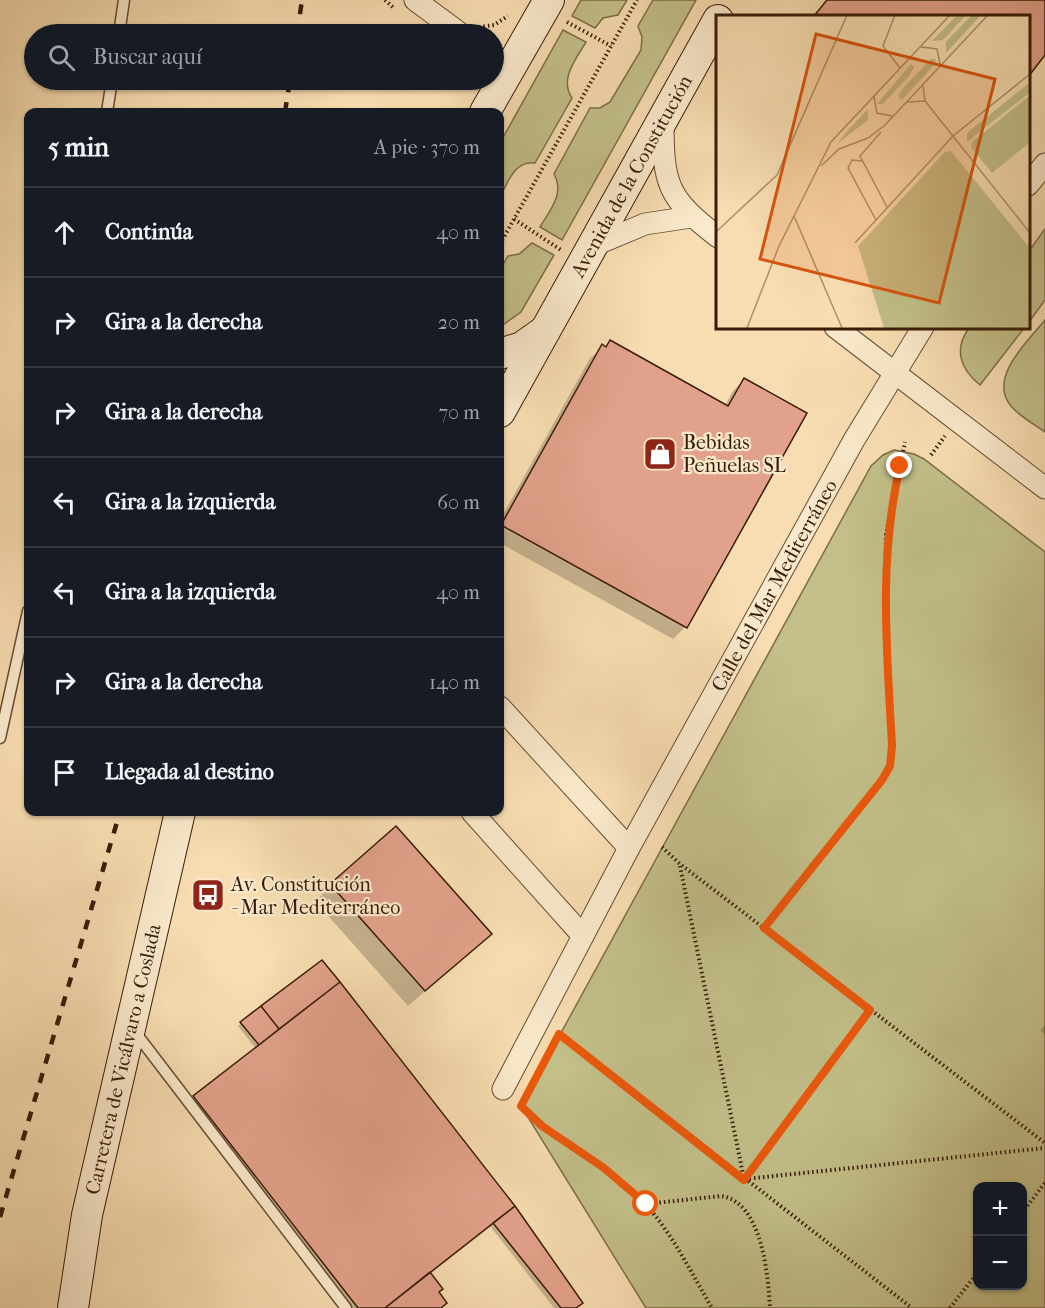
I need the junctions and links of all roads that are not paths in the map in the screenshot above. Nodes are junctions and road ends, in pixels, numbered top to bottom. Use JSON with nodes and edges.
{"nodes":[{"id":1,"x":124,"y":0,"type":"edge"},
{"id":2,"x":415,"y":0,"type":"edge"},
{"id":3,"x":536,"y":6,"type":"edge"},
{"id":4,"x":716,"y":23,"type":"edge"},
{"id":5,"x":120,"y":24,"type":"edge"},
{"id":6,"x":458,"y":24,"type":"edge"},
{"id":7,"x":504,"y":59,"type":"edge"},
{"id":8,"x":110,"y":90,"type":"edge"},
{"id":9,"x":492,"y":90,"type":"edge"},
{"id":10,"x":107,"y":108,"type":"edge"},
{"id":11,"x":485,"y":108,"type":"edge"},
{"id":12,"x":663,"y":118,"type":"junction"},
{"id":13,"x":1045,"y":164,"type":"edge"},
{"id":14,"x":1030,"y":184,"type":"edge"},
{"id":15,"x":691,"y":217,"type":"junction"},
{"id":16,"x":716,"y":236,"type":"edge"},
{"id":17,"x":585,"y":255,"type":"junction"},
{"id":18,"x":836,"y":328,"type":"edge"},
{"id":19,"x":922,"y":328,"type":"edge"},
{"id":20,"x":543,"y":332,"type":"junction"},
{"id":21,"x":504,"y":353,"type":"edge"},
{"id":22,"x":894,"y":372,"type":"junction"},
{"id":23,"x":504,"y":410,"type":"edge"},
{"id":24,"x":1045,"y":488,"type":"edge"},
{"id":25,"x":24,"y":629,"type":"edge"},
{"id":26,"x":504,"y":711,"type":"edge"},
{"id":27,"x":0,"y":738,"type":"edge"},
{"id":28,"x":179,"y":816,"type":"edge"},
{"id":29,"x":476,"y":816,"type":"edge"},
{"id":30,"x":629,"y":848,"type":"junction"},
{"id":31,"x":583,"y":936,"type":"junction"},
{"id":32,"x":129,"y":1024,"type":"junction"},
{"id":33,"x":503,"y":1089,"type":"dead end"},
{"id":34,"x":73,"y":1308,"type":"edge"},
{"id":35,"x":346,"y":1308,"type":"edge"}],
"edges":[{"from":1,"to":5,"type":"lane"},
{"from":2,"to":6,"type":"street"},
{"from":3,"to":7,"type":"street"},
{"from":4,"to":12,"type":"street","name":"Avenida de la Constitución"},
{"from":8,"to":10,"type":"lane"},
{"from":9,"to":11,"type":"street"},
{"from":12,"to":15,"type":"street"},
{"from":12,"to":17,"type":"street","name":"Avenida de la Constitución"},
{"from":13,"to":14,"type":"street"},
{"from":15,"to":16,"type":"street"},
{"from":15,"to":17,"type":"street"},
{"from":17,"to":20,"type":"street","name":"Avenida de la Constitución"},
{"from":18,"to":22,"type":"street"},
{"from":19,"to":22,"type":"street","name":"Calle del Mar Mediterráneo"},
{"from":20,"to":21,"type":"street","name":"Avenida de la Constitución"},
{"from":20,"to":23,"type":"street","name":"Avenida de la Constitución"},
{"from":22,"to":24,"type":"street"},
{"from":22,"to":30,"type":"street","name":"Calle del Mar Mediterráneo"},
{"from":25,"to":27,"type":"lane"},
{"from":26,"to":30,"type":"street"},
{"from":28,"to":32,"type":"street","name":"Carretera de Vicálvaro a Coslada"},
{"from":29,"to":31,"type":"street"},
{"from":30,"to":31,"type":"street","name":"Calle del Mar Mediterráneo"},
{"from":31,"to":33,"type":"street","name":"Calle del Mar Mediterráneo"},
{"from":32,"to":34,"type":"street","name":"Carretera de Vicálvaro a Coslada"},
{"from":32,"to":35,"type":"lane"}]}
